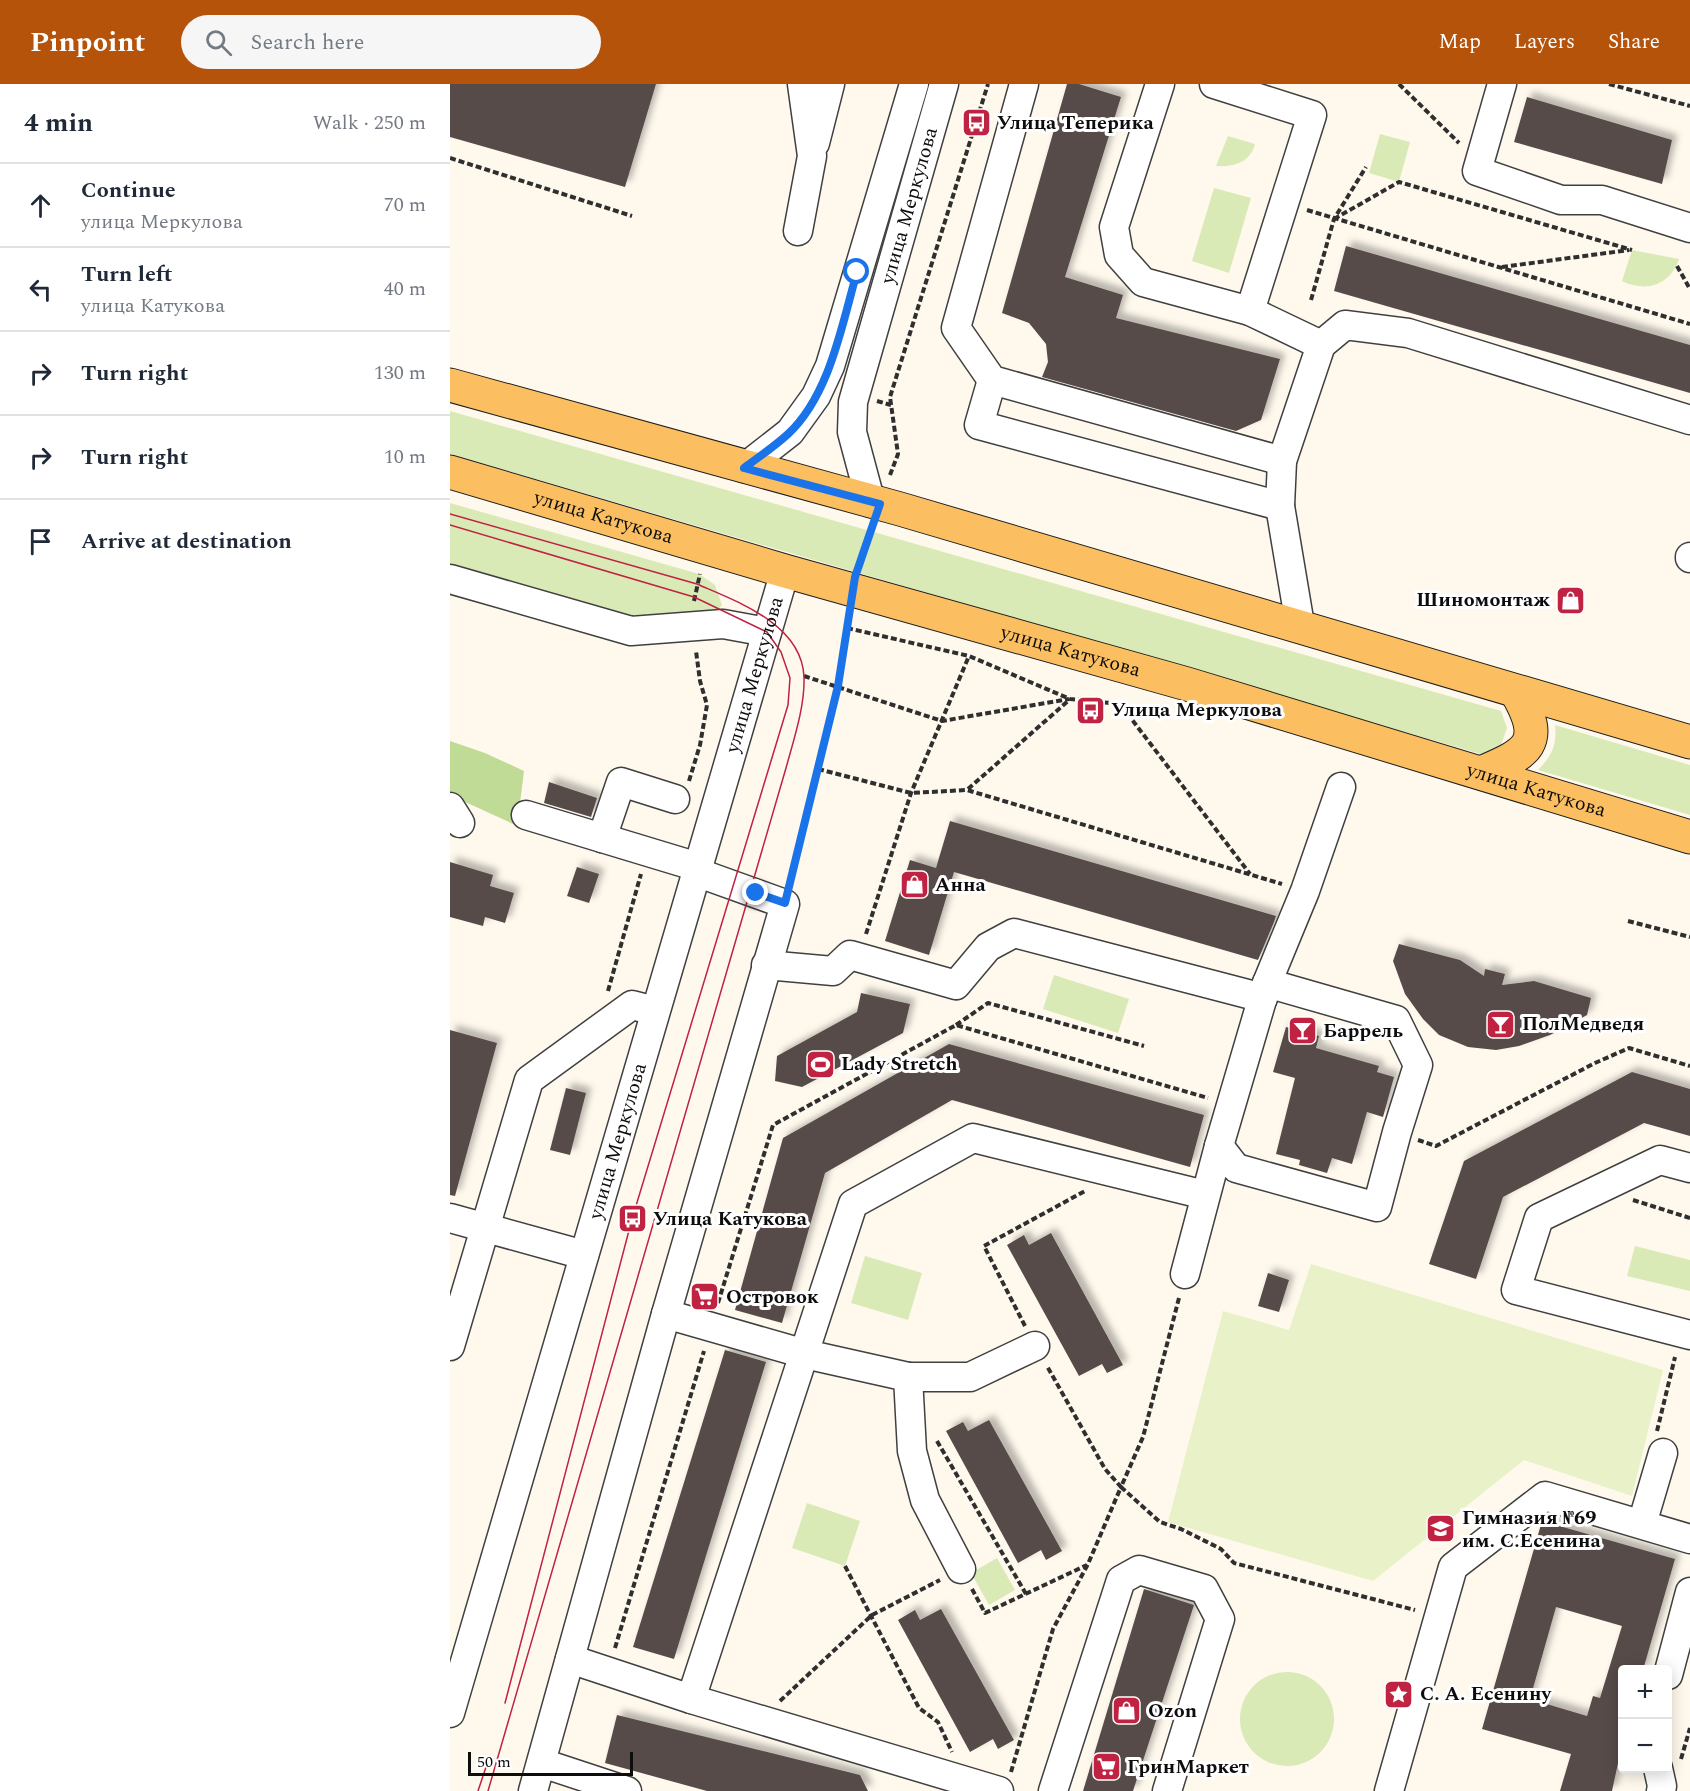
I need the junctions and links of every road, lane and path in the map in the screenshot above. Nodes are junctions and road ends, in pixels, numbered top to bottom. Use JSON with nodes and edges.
{"nodes":[{"id":1,"x":802,"y":84,"type":"edge"},
{"id":2,"x":830,"y":84,"type":"edge"},
{"id":3,"x":914,"y":84,"type":"edge"},
{"id":4,"x":944,"y":84,"type":"edge"},
{"id":5,"x":988,"y":84,"type":"edge"},
{"id":6,"x":1024,"y":84,"type":"edge"},
{"id":7,"x":1160,"y":84,"type":"edge"},
{"id":8,"x":1214,"y":84,"type":"edge"},
{"id":9,"x":1399,"y":84,"type":"edge"},
{"id":10,"x":1502,"y":84,"type":"edge"},
{"id":11,"x":1609,"y":84,"type":"edge"},
{"id":12,"x":1690,"y":106,"type":"edge"},
{"id":13,"x":812,"y":156,"type":"junction"},
{"id":14,"x":450,"y":159,"type":"edge"},
{"id":15,"x":1479,"y":163,"type":"junction"},
{"id":16,"x":1366,"y":167,"type":"dead end"},
{"id":17,"x":1283,"y":204,"type":"junction"},
{"id":18,"x":632,"y":216,"type":"dead end"},
{"id":19,"x":1334,"y":219,"type":"junction"},
{"id":20,"x":1690,"y":228,"type":"edge"},
{"id":21,"x":798,"y":231,"type":"dead end"},
{"id":22,"x":1677,"y":266,"type":"dead end"},
{"id":23,"x":1499,"y":267,"type":"junction"},
{"id":24,"x":1690,"y":289,"type":"edge"},
{"id":25,"x":1311,"y":300,"type":"dead end"},
{"id":26,"x":1250,"y":311,"type":"junction"},
{"id":27,"x":1690,"y":324,"type":"edge"},
{"id":28,"x":1321,"y":345,"type":"junction"},
{"id":29,"x":992,"y":380,"type":"junction"},
{"id":30,"x":450,"y":385,"type":"edge"},
{"id":31,"x":1690,"y":420,"type":"edge"},
{"id":32,"x":1282,"y":461,"type":"junction"},
{"id":33,"x":744,"y":468,"type":"junction"},
{"id":34,"x":450,"y":472,"type":"edge"},
{"id":35,"x":875,"y":504,"type":"junction"},
{"id":36,"x":1280,"y":506,"type":"junction"},
{"id":37,"x":784,"y":571,"type":"junction"},
{"id":38,"x":450,"y":579,"type":"edge"},
{"id":39,"x":853,"y":590,"type":"junction"},
{"id":40,"x":1300,"y":625,"type":"junction"},
{"id":41,"x":847,"y":628,"type":"junction"},
{"id":42,"x":766,"y":632,"type":"junction"},
{"id":43,"x":969,"y":656,"type":"junction"},
{"id":44,"x":804,"y":676,"type":"dead end"},
{"id":45,"x":700,"y":681,"type":"dead end"},
{"id":46,"x":838,"y":686,"type":"junction"},
{"id":47,"x":1517,"y":693,"type":"junction"},
{"id":48,"x":1070,"y":699,"type":"junction"},
{"id":49,"x":942,"y":721,"type":"junction"},
{"id":50,"x":1690,"y":742,"type":"edge"},
{"id":51,"x":818,"y":769,"type":"junction"},
{"id":52,"x":1481,"y":773,"type":"junction"},
{"id":53,"x":1341,"y":787,"type":"dead end"},
{"id":54,"x":968,"y":790,"type":"junction"},
{"id":55,"x":911,"y":793,"type":"junction"},
{"id":56,"x":681,"y":795,"type":"joint"},
{"id":57,"x":526,"y":815,"type":"dead end"},
{"id":58,"x":1690,"y":837,"type":"edge"},
{"id":59,"x":603,"y":838,"type":"junction"},
{"id":60,"x":697,"y":870,"type":"junction"},
{"id":61,"x":1251,"y":874,"type":"junction"},
{"id":62,"x":1305,"y":891,"type":"junction"},
{"id":63,"x":785,"y":903,"type":"junction"},
{"id":64,"x":1628,"y":921,"type":"dead end"},
{"id":65,"x":1690,"y":937,"type":"edge"},
{"id":66,"x":860,"y":958,"type":"junction"},
{"id":67,"x":766,"y":965,"type":"junction"},
{"id":68,"x":1265,"y":990,"type":"junction"},
{"id":69,"x":655,"y":1011,"type":"junction"},
{"id":70,"x":956,"y":1025,"type":"dead end"},
{"id":71,"x":1144,"y":1046,"type":"dead end"},
{"id":72,"x":1690,"y":1066,"type":"edge"},
{"id":73,"x":1396,"y":1132,"type":"junction"},
{"id":74,"x":1218,"y":1146,"type":"junction"},
{"id":75,"x":1690,"y":1168,"type":"edge"},
{"id":76,"x":1120,"y":1172,"type":"junction"},
{"id":77,"x":1598,"y":1190,"type":"junction"},
{"id":78,"x":1193,"y":1191,"type":"dead end"},
{"id":79,"x":450,"y":1218,"type":"edge"},
{"id":80,"x":1690,"y":1218,"type":"edge"},
{"id":81,"x":484,"y":1228,"type":"junction"},
{"id":82,"x":584,"y":1255,"type":"junction"},
{"id":83,"x":1185,"y":1274,"type":"joint"},
{"id":84,"x":666,"y":1314,"type":"junction"},
{"id":85,"x":1690,"y":1335,"type":"edge"},
{"id":86,"x":450,"y":1346,"type":"edge"},
{"id":87,"x":1035,"y":1346,"type":"junction"},
{"id":88,"x":805,"y":1354,"type":"junction"},
{"id":89,"x":908,"y":1377,"type":"junction"},
{"id":90,"x":932,"y":1433,"type":"dead end"},
{"id":91,"x":1663,"y":1453,"type":"dead end"},
{"id":92,"x":1121,"y":1487,"type":"junction"},
{"id":93,"x":1642,"y":1524,"type":"junction"},
{"id":94,"x":1690,"y":1539,"type":"edge"},
{"id":95,"x":1089,"y":1564,"type":"junction"},
{"id":96,"x":845,"y":1566,"type":"dead end"},
{"id":97,"x":961,"y":1569,"type":"junction"},
{"id":98,"x":1690,"y":1592,"type":"edge"},
{"id":99,"x":1026,"y":1594,"type":"junction"},
{"id":100,"x":872,"y":1615,"type":"junction"},
{"id":101,"x":1439,"y":1617,"type":"junction"},
{"id":102,"x":570,"y":1659,"type":"junction"},
{"id":103,"x":1671,"y":1665,"type":"edge"},
{"id":104,"x":691,"y":1700,"type":"junction"},
{"id":105,"x":450,"y":1713,"type":"edge"},
{"id":106,"x":760,"y":1719,"type":"junction"},
{"id":107,"x":542,"y":1763,"type":"junction"},
{"id":108,"x":1659,"y":1773,"type":"edge"},
{"id":109,"x":967,"y":1782,"type":"junction"},
{"id":110,"x":1004,"y":1786,"type":"edge"},
{"id":111,"x":533,"y":1791,"type":"edge"},
{"id":112,"x":627,"y":1791,"type":"edge"},
{"id":113,"x":1053,"y":1791,"type":"edge"},
{"id":114,"x":1167,"y":1791,"type":"edge"},
{"id":115,"x":1389,"y":1791,"type":"edge"},
{"id":116,"x":1661,"y":1791,"type":"edge"}],
"edges":[{"from":1,"to":13,"type":"street"},
{"from":2,"to":13,"type":"street"},
{"from":3,"to":33,"type":"street","name":"улица Меркулова"},
{"from":4,"to":35,"type":"street","name":"улица Меркулова"},
{"from":5,"to":35,"type":"path"},
{"from":6,"to":29,"type":"street"},
{"from":7,"to":26,"type":"street"},
{"from":8,"to":17,"type":"street"},
{"from":9,"to":15,"type":"path"},
{"from":10,"to":15,"type":"street"},
{"from":11,"to":12,"type":"path"},
{"from":13,"to":21,"type":"street"},
{"from":14,"to":18,"type":"path"},
{"from":15,"to":20,"type":"street"},
{"from":16,"to":19,"type":"path"},
{"from":17,"to":19,"type":"path"},
{"from":17,"to":26,"type":"street"},
{"from":19,"to":23,"type":"path"},
{"from":19,"to":23,"type":"path"},
{"from":19,"to":25,"type":"path"},
{"from":22,"to":24,"type":"path"},
{"from":23,"to":27,"type":"path"},
{"from":26,"to":28,"type":"street"},
{"from":28,"to":31,"type":"street"},
{"from":28,"to":32,"type":"street"},
{"from":29,"to":32,"type":"street"},
{"from":29,"to":36,"type":"street"},
{"from":30,"to":33,"type":"main road"},
{"from":32,"to":36,"type":"street"},
{"from":33,"to":35,"type":"main road"},
{"from":34,"to":37,"type":"main road","name":"улица Катукова"},
{"from":35,"to":39,"type":"path"},
{"from":35,"to":40,"type":"main road"},
{"from":36,"to":40,"type":"street"},
{"from":37,"to":39,"type":"main road","name":"улица Катукова"},
{"from":37,"to":42,"type":"street","name":"улица Меркулова"},
{"from":38,"to":42,"type":"street"},
{"from":39,"to":41,"type":"path"},
{"from":39,"to":52,"type":"main road","name":"улица Катукова"},
{"from":40,"to":47,"type":"main road"},
{"from":41,"to":43,"type":"path"},
{"from":41,"to":46,"type":"path"},
{"from":42,"to":60,"type":"street","name":"улица Меркулова"},
{"from":43,"to":48,"type":"path"},
{"from":43,"to":49,"type":"path"},
{"from":44,"to":46,"type":"path"},
{"from":45,"to":56,"type":"path"},
{"from":46,"to":49,"type":"path"},
{"from":46,"to":51,"type":"path"},
{"from":47,"to":50,"type":"main road"},
{"from":47,"to":52,"type":"main road"},
{"from":48,"to":49,"type":"path"},
{"from":48,"to":54,"type":"path"},
{"from":48,"to":61,"type":"path"},
{"from":49,"to":55,"type":"path"},
{"from":51,"to":55,"type":"path"},
{"from":51,"to":63,"type":"path"},
{"from":52,"to":58,"type":"main road","name":"улица Катукова"},
{"from":53,"to":62,"type":"street"},
{"from":54,"to":55,"type":"path"},
{"from":54,"to":61,"type":"path"},
{"from":55,"to":66,"type":"path"},
{"from":56,"to":59,"type":"street"},
{"from":57,"to":59,"type":"street"},
{"from":59,"to":60,"type":"street"},
{"from":60,"to":63,"type":"street"},
{"from":60,"to":69,"type":"street","name":"улица Меркулова"},
{"from":61,"to":62,"type":"path"},
{"from":62,"to":68,"type":"street"},
{"from":63,"to":67,"type":"street"},
{"from":64,"to":65,"type":"path"},
{"from":66,"to":67,"type":"street"},
{"from":66,"to":68,"type":"street"},
{"from":67,"to":84,"type":"street"},
{"from":68,"to":73,"type":"street"},
{"from":68,"to":74,"type":"street"},
{"from":69,"to":81,"type":"street"},
{"from":69,"to":82,"type":"street","name":"улица Меркулова"},
{"from":70,"to":71,"type":"path"},
{"from":72,"to":73,"type":"path"},
{"from":73,"to":74,"type":"street"},
{"from":74,"to":83,"type":"street"},
{"from":75,"to":77,"type":"street"},
{"from":76,"to":78,"type":"street"},
{"from":76,"to":87,"type":"path"},
{"from":76,"to":88,"type":"street"},
{"from":77,"to":80,"type":"path"},
{"from":77,"to":85,"type":"street"},
{"from":79,"to":81,"type":"street"},
{"from":81,"to":82,"type":"street"},
{"from":81,"to":86,"type":"street"},
{"from":82,"to":105,"type":"street","name":"улица Меркулова"},
{"from":83,"to":92,"type":"path"},
{"from":84,"to":88,"type":"street"},
{"from":84,"to":102,"type":"street"},
{"from":87,"to":89,"type":"street"},
{"from":87,"to":92,"type":"path"},
{"from":88,"to":89,"type":"street"},
{"from":88,"to":104,"type":"street"},
{"from":89,"to":97,"type":"street"},
{"from":90,"to":99,"type":"path"},
{"from":91,"to":93,"type":"street"},
{"from":92,"to":95,"type":"path"},
{"from":92,"to":101,"type":"path"},
{"from":93,"to":94,"type":"street"},
{"from":93,"to":101,"type":"street"},
{"from":95,"to":99,"type":"path"},
{"from":95,"to":110,"type":"path"},
{"from":96,"to":100,"type":"path"},
{"from":97,"to":99,"type":"path"},
{"from":97,"to":100,"type":"path"},
{"from":98,"to":103,"type":"street"},
{"from":100,"to":106,"type":"path"},
{"from":100,"to":109,"type":"path"},
{"from":101,"to":115,"type":"street"},
{"from":102,"to":104,"type":"street"},
{"from":102,"to":107,"type":"street"},
{"from":104,"to":106,"type":"street"},
{"from":106,"to":109,"type":"street"},
{"from":107,"to":111,"type":"street"},
{"from":107,"to":112,"type":"street"},
{"from":108,"to":116,"type":"street"},
{"from":109,"to":110,"type":"street"},
{"from":113,"to":114,"type":"street"}]}
